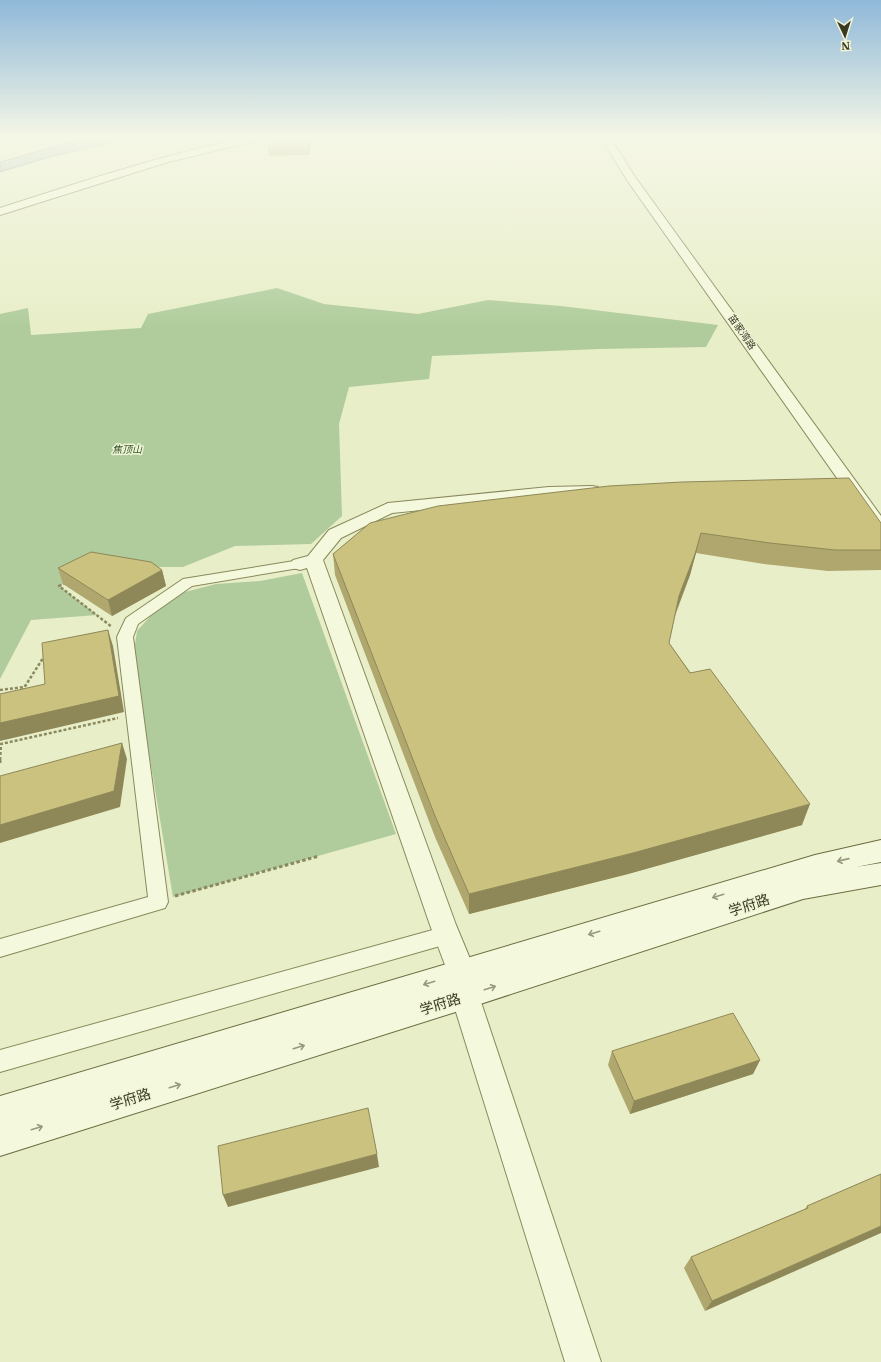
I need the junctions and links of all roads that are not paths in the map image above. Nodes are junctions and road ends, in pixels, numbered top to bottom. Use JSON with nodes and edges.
{"nodes":[{"id":1,"x":37,"y":200,"type":"edge"},
{"id":2,"x":647,"y":200,"type":"edge"},
{"id":3,"x":0,"y":212,"type":"edge"},
{"id":4,"x":604,"y":490,"type":"edge"},
{"id":5,"x":881,"y":528,"type":"edge"},
{"id":6,"x":307,"y":562,"type":"junction"},
{"id":7,"x":881,"y":851,"type":"edge"},
{"id":8,"x":881,"y":874,"type":"edge"},
{"id":9,"x":447,"y":935,"type":"junction"},
{"id":10,"x":0,"y":948,"type":"edge"},
{"id":11,"x":464,"y":984,"type":"junction"},
{"id":12,"x":0,"y":1060,"type":"edge"},
{"id":13,"x":0,"y":1112,"type":"edge"},
{"id":14,"x":0,"y":1140,"type":"edge"},
{"id":15,"x":583,"y":1362,"type":"edge"}],
"edges":[{"from":1,"to":3,"type":"street"},
{"from":2,"to":5,"type":"street","name":"苗家湾路"},
{"from":4,"to":6,"type":"street"},
{"from":6,"to":9,"type":"street"},
{"from":6,"to":10,"type":"street"},
{"from":7,"to":11,"type":"main road","name":"学府路","one_way":true},
{"from":11,"to":8,"type":"main road","name":"学府路","one_way":true},
{"from":9,"to":11,"type":"street"},
{"from":9,"to":12,"type":"street"},
{"from":11,"to":13,"type":"main road","name":"学府路","one_way":true},
{"from":14,"to":11,"type":"main road","name":"学府路","one_way":true},
{"from":11,"to":15,"type":"street"}]}
